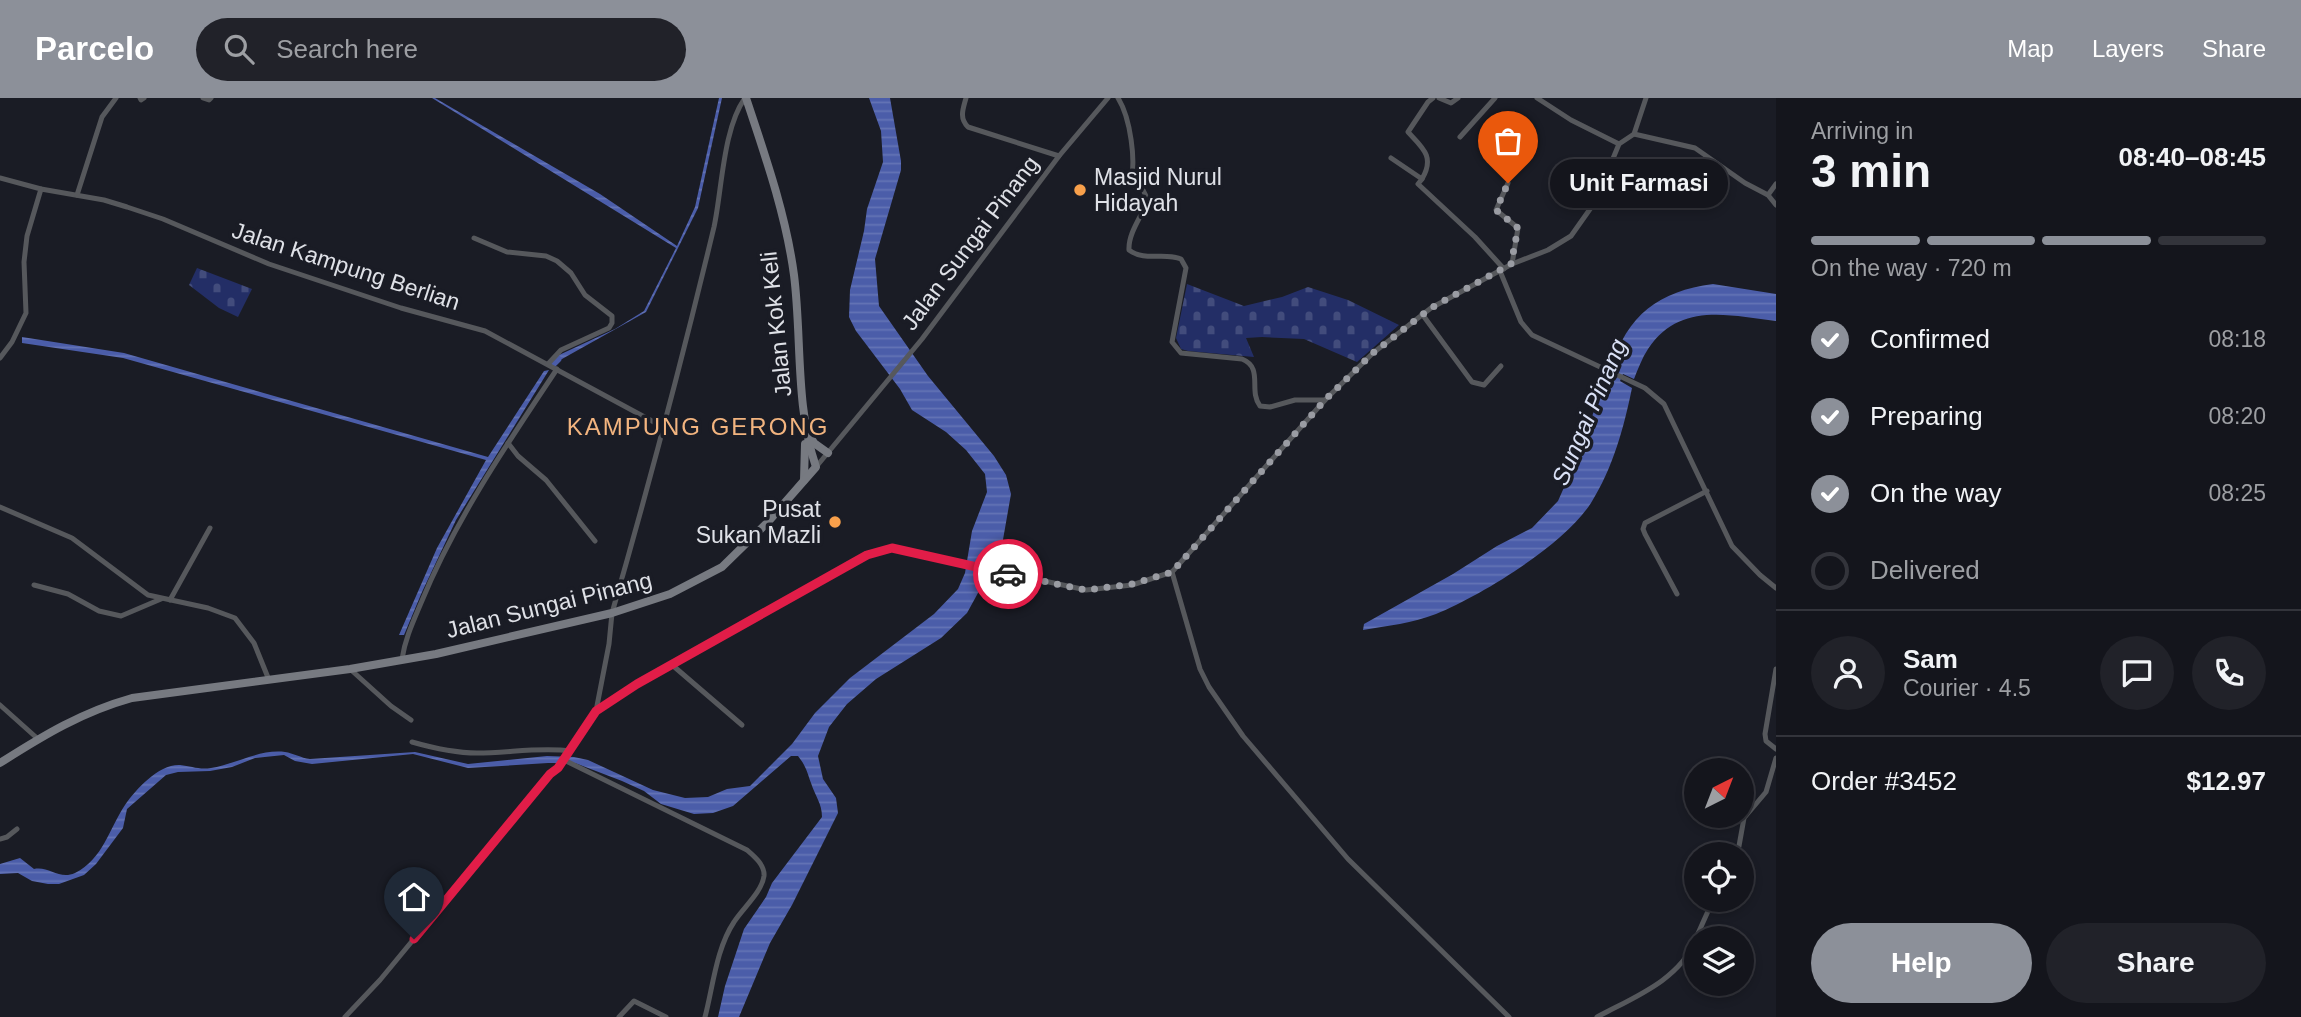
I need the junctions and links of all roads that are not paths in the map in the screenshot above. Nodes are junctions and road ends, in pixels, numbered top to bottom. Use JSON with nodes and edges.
{"nodes":[{"id":1,"x":203,"y":98,"type":"edge"},
{"id":2,"x":211,"y":98,"type":"edge"},
{"id":3,"x":746,"y":98,"type":"edge"},
{"id":4,"x":966,"y":98,"type":"edge"},
{"id":5,"x":1108,"y":98,"type":"edge"},
{"id":6,"x":1118,"y":98,"type":"edge"},
{"id":7,"x":1433,"y":98,"type":"edge"},
{"id":8,"x":1439,"y":98,"type":"edge"},
{"id":9,"x":1458,"y":98,"type":"edge"},
{"id":10,"x":1496,"y":98,"type":"edge"},
{"id":11,"x":1537,"y":98,"type":"edge"},
{"id":12,"x":1646,"y":98,"type":"edge"},
{"id":13,"x":114,"y":99,"type":"edge"},
{"id":14,"x":1634,"y":134,"type":"junction"},
{"id":15,"x":1460,"y":137,"type":"dead end"},
{"id":16,"x":1619,"y":144,"type":"junction"},
{"id":17,"x":1059,"y":156,"type":"junction"},
{"id":18,"x":1391,"y":158,"type":"dead end"},
{"id":19,"x":0,"y":178,"type":"edge"},
{"id":20,"x":1422,"y":178,"type":"junction"},
{"id":21,"x":1508,"y":183,"type":"dead end"},
{"id":22,"x":1776,"y":184,"type":"edge"},
{"id":23,"x":41,"y":189,"type":"junction"},
{"id":24,"x":76,"y":195,"type":"junction"},
{"id":25,"x":1768,"y":195,"type":"junction"},
{"id":26,"x":1776,"y":205,"type":"edge"},
{"id":27,"x":474,"y":238,"type":"dead end"},
{"id":28,"x":1511,"y":264,"type":"junction"},
{"id":29,"x":1502,"y":270,"type":"junction"},
{"id":30,"x":1422,"y":314,"type":"junction"},
{"id":31,"x":0,"y":358,"type":"edge"},
{"id":32,"x":548,"y":364,"type":"junction"},
{"id":33,"x":1501,"y":366,"type":"dead end"},
{"id":34,"x":557,"y":369,"type":"junction"},
{"id":35,"x":1325,"y":400,"type":"junction"},
{"id":36,"x":665,"y":428,"type":"junction"},
{"id":37,"x":806,"y":432,"type":"junction"},
{"id":38,"x":508,"y":443,"type":"junction"},
{"id":39,"x":828,"y":453,"type":"junction"},
{"id":40,"x":816,"y":467,"type":"junction"},
{"id":41,"x":804,"y":480,"type":"junction"},
{"id":42,"x":1707,"y":491,"type":"junction"},
{"id":43,"x":0,"y":507,"type":"edge"},
{"id":44,"x":210,"y":528,"type":"dead end"},
{"id":45,"x":595,"y":541,"type":"dead end"},
{"id":46,"x":1172,"y":572,"type":"junction"},
{"id":47,"x":34,"y":585,"type":"dead end"},
{"id":48,"x":1776,"y":588,"type":"edge"},
{"id":49,"x":1677,"y":594,"type":"dead end"},
{"id":50,"x":161,"y":599,"type":"junction"},
{"id":51,"x":170,"y":600,"type":"junction"},
{"id":52,"x":612,"y":613,"type":"junction"},
{"id":53,"x":402,"y":659,"type":"junction"},
{"id":54,"x":671,"y":664,"type":"junction"},
{"id":55,"x":350,"y":669,"type":"junction"},
{"id":56,"x":1776,"y":669,"type":"edge"},
{"id":57,"x":269,"y":680,"type":"junction"},
{"id":58,"x":0,"y":705,"type":"edge"},
{"id":59,"x":596,"y":711,"type":"junction"},
{"id":60,"x":411,"y":720,"type":"dead end"},
{"id":61,"x":742,"y":725,"type":"dead end"},
{"id":62,"x":38,"y":738,"type":"junction"},
{"id":63,"x":412,"y":742,"type":"dead end"},
{"id":64,"x":1776,"y":749,"type":"edge"},
{"id":65,"x":571,"y":752,"type":"junction"},
{"id":66,"x":1776,"y":758,"type":"edge"},
{"id":67,"x":565,"y":759,"type":"junction"},
{"id":68,"x":0,"y":763,"type":"edge"},
{"id":69,"x":18,"y":829,"type":"dead end"},
{"id":70,"x":0,"y":839,"type":"edge"},
{"id":71,"x":1741,"y":842,"type":"edge"},
{"id":72,"x":1684,"y":959,"type":"edge"},
{"id":73,"x":345,"y":1017,"type":"edge"},
{"id":74,"x":619,"y":1017,"type":"edge"},
{"id":75,"x":666,"y":1017,"type":"edge"},
{"id":76,"x":705,"y":1017,"type":"edge"},
{"id":77,"x":1509,"y":1017,"type":"edge"},
{"id":78,"x":1597,"y":1017,"type":"edge"}],
"edges":[{"from":1,"to":2,"type":"street"},
{"from":3,"to":36,"type":"street"},
{"from":3,"to":37,"type":"street","name":"Jalan Kok Keli"},
{"from":4,"to":17,"type":"street"},
{"from":5,"to":17,"type":"street","name":"Jalan Sungai Pinang"},
{"from":6,"to":35,"type":"street"},
{"from":7,"to":20,"type":"street"},
{"from":8,"to":9,"type":"street"},
{"from":10,"to":15,"type":"street"},
{"from":11,"to":16,"type":"street"},
{"from":12,"to":14,"type":"street"},
{"from":13,"to":24,"type":"street"},
{"from":14,"to":16,"type":"street"},
{"from":14,"to":25,"type":"street"},
{"from":16,"to":28,"type":"street"},
{"from":17,"to":39,"type":"street","name":"Jalan Sungai Pinang"},
{"from":18,"to":20,"type":"street"},
{"from":19,"to":23,"type":"street","name":"Jalan Kampung Berlian"},
{"from":20,"to":29,"type":"street"},
{"from":21,"to":28,"type":"street"},
{"from":22,"to":25,"type":"street"},
{"from":23,"to":24,"type":"street","name":"Jalan Kampung Berlian"},
{"from":23,"to":31,"type":"street"},
{"from":24,"to":32,"type":"street","name":"Jalan Kampung Berlian"},
{"from":25,"to":26,"type":"street"},
{"from":27,"to":32,"type":"street"},
{"from":28,"to":29,"type":"street"},
{"from":29,"to":30,"type":"street"},
{"from":29,"to":42,"type":"street"},
{"from":30,"to":33,"type":"street"},
{"from":30,"to":35,"type":"street"},
{"from":32,"to":34,"type":"street","name":"Jalan Kampung Berlian"},
{"from":34,"to":36,"type":"street","name":"Jalan Kampung Berlian"},
{"from":34,"to":38,"type":"street"},
{"from":35,"to":46,"type":"street"},
{"from":36,"to":52,"type":"street"},
{"from":37,"to":39,"type":"street"},
{"from":37,"to":40,"type":"street","name":"Jalan Kok Keli"},
{"from":37,"to":41,"type":"street"},
{"from":38,"to":45,"type":"street"},
{"from":38,"to":53,"type":"street"},
{"from":39,"to":40,"type":"street","name":"Jalan Sungai Pinang"},
{"from":40,"to":41,"type":"street","name":"Jalan Sungai Pinang"},
{"from":41,"to":52,"type":"street","name":"Jalan Sungai Pinang"},
{"from":42,"to":48,"type":"street"},
{"from":42,"to":49,"type":"street"},
{"from":43,"to":50,"type":"street"},
{"from":44,"to":51,"type":"street"},
{"from":46,"to":54,"type":"street"},
{"from":46,"to":77,"type":"street"},
{"from":47,"to":50,"type":"street"},
{"from":50,"to":51,"type":"street"},
{"from":51,"to":57,"type":"street"},
{"from":52,"to":53,"type":"street","name":"Jalan Sungai Pinang"},
{"from":52,"to":59,"type":"street"},
{"from":53,"to":55,"type":"street","name":"Jalan Sungai Pinang"},
{"from":54,"to":59,"type":"street"},
{"from":54,"to":61,"type":"street"},
{"from":55,"to":57,"type":"street","name":"Jalan Sungai Pinang"},
{"from":55,"to":60,"type":"street"},
{"from":56,"to":64,"type":"street"},
{"from":57,"to":62,"type":"street","name":"Jalan Sungai Pinang"},
{"from":58,"to":62,"type":"street"},
{"from":59,"to":65,"type":"street"},
{"from":62,"to":68,"type":"street","name":"Jalan Sungai Pinang"},
{"from":63,"to":65,"type":"street"},
{"from":65,"to":67,"type":"street"},
{"from":66,"to":71,"type":"street"},
{"from":67,"to":73,"type":"street"},
{"from":67,"to":76,"type":"street"},
{"from":69,"to":70,"type":"street"},
{"from":72,"to":78,"type":"street"},
{"from":74,"to":75,"type":"street"}]}
